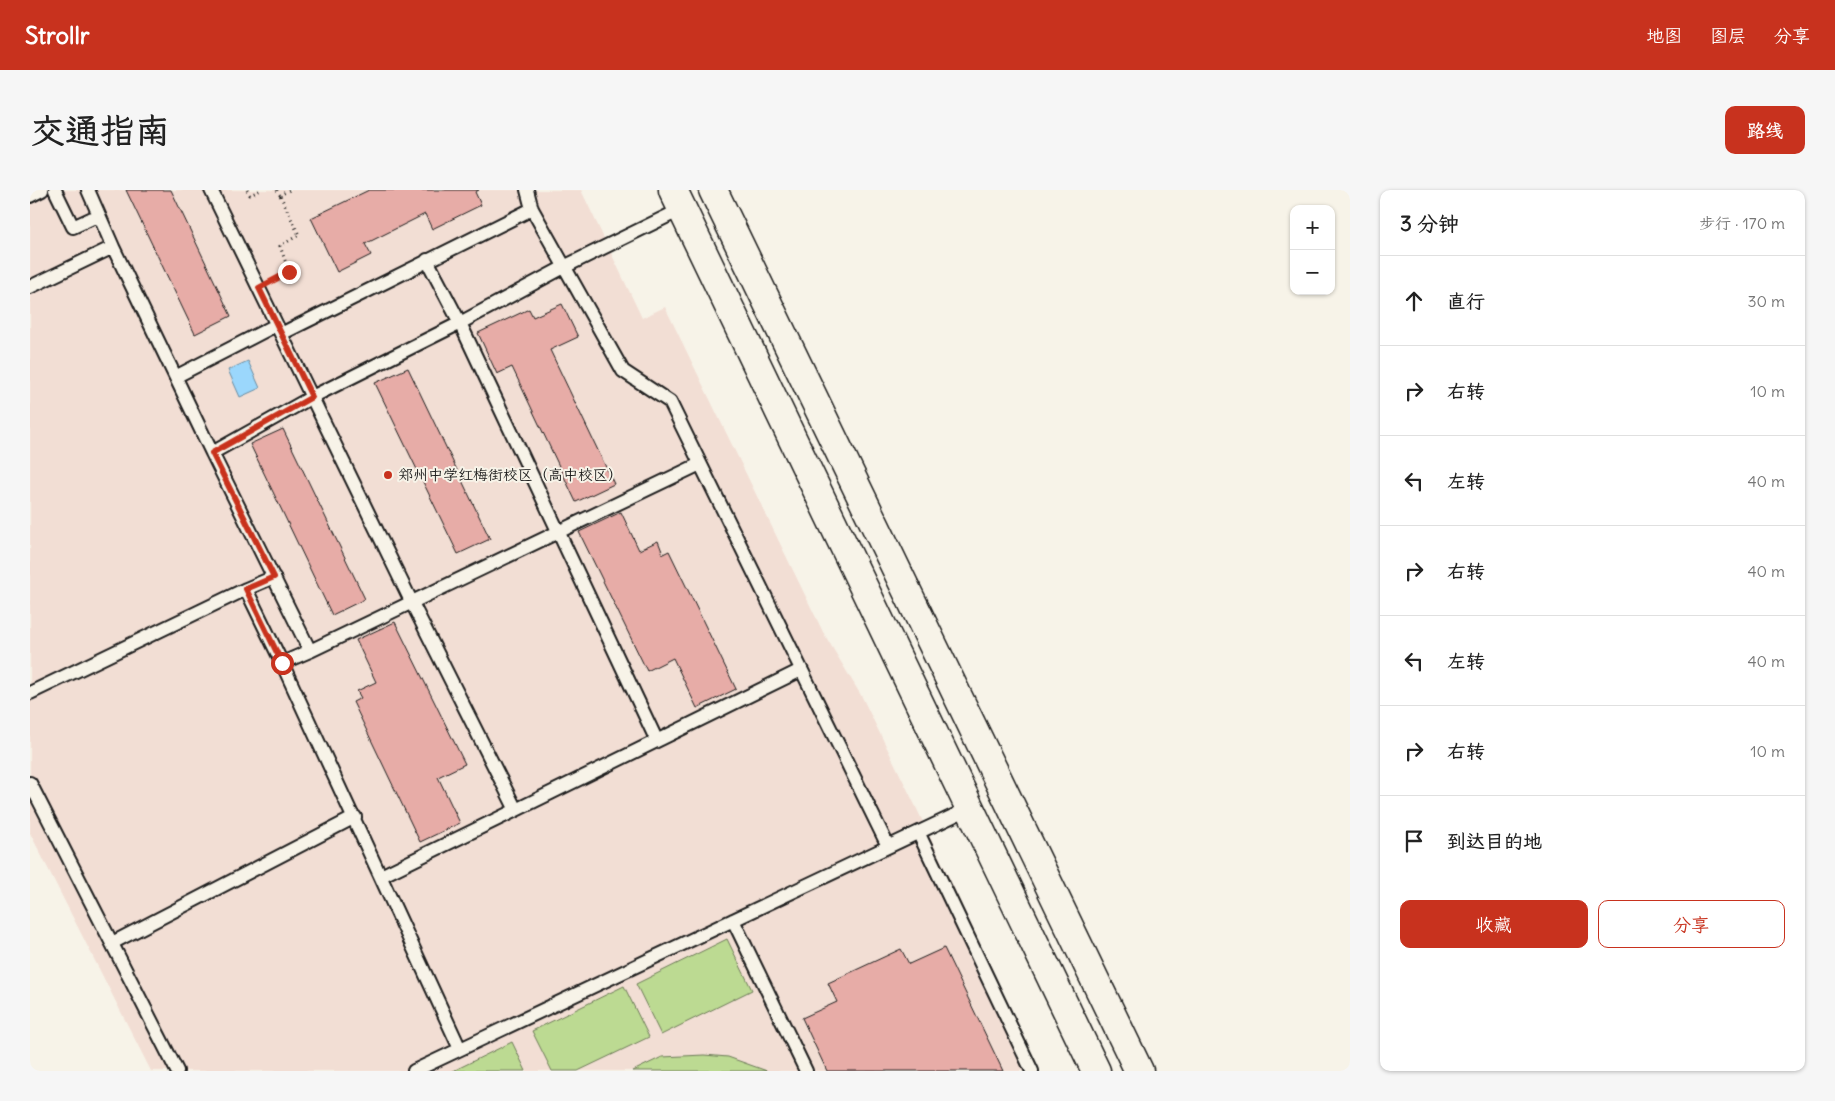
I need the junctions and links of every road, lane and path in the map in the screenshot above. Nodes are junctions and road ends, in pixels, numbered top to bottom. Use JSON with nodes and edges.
{"nodes":[{"id":1,"x":42,"y":190,"type":"edge"},
{"id":2,"x":55,"y":190,"type":"edge"},
{"id":3,"x":88,"y":190,"type":"edge"},
{"id":4,"x":211,"y":190,"type":"edge"},
{"id":5,"x":248,"y":190,"type":"edge"},
{"id":6,"x":261,"y":190,"type":"edge"},
{"id":7,"x":277,"y":190,"type":"edge"},
{"id":8,"x":290,"y":190,"type":"edge"},
{"id":9,"x":527,"y":190,"type":"edge"},
{"id":10,"x":713,"y":190,"type":"edge"},
{"id":11,"x":30,"y":196,"type":"edge"},
{"id":12,"x":280,"y":196,"type":"junction"},
{"id":13,"x":678,"y":199,"type":"edge"},
{"id":14,"x":532,"y":209,"type":"junction"},
{"id":15,"x":99,"y":215,"type":"junction"},
{"id":16,"x":113,"y":247,"type":"junction"},
{"id":17,"x":427,"y":260,"type":"junction"},
{"id":18,"x":566,"y":266,"type":"junction"},
{"id":19,"x":30,"y":287,"type":"edge"},
{"id":20,"x":259,"y":288,"type":"junction"},
{"id":21,"x":460,"y":323,"type":"junction"},
{"id":22,"x":278,"y":329,"type":"junction"},
{"id":23,"x":176,"y":376,"type":"junction"},
{"id":24,"x":312,"y":397,"type":"junction"},
{"id":25,"x":212,"y":453,"type":"junction"},
{"id":26,"x":700,"y":464,"type":"junction"},
{"id":27,"x":559,"y":533,"type":"junction"},
{"id":28,"x":274,"y":577,"type":"junction"},
{"id":29,"x":246,"y":589,"type":"junction"},
{"id":30,"x":412,"y":603,"type":"junction"},
{"id":31,"x":310,"y":651,"type":"junction"},
{"id":32,"x":282,"y":663,"type":"junction"},
{"id":33,"x":801,"y":670,"type":"junction"},
{"id":34,"x":30,"y":694,"type":"edge"},
{"id":35,"x":656,"y":739,"type":"junction"},
{"id":36,"x":30,"y":783,"type":"edge"},
{"id":37,"x":970,"y":808,"type":"junction"},
{"id":38,"x":516,"y":810,"type":"junction"},
{"id":39,"x":354,"y":817,"type":"junction"},
{"id":40,"x":919,"y":834,"type":"junction"},
{"id":41,"x":888,"y":846,"type":"junction"},
{"id":42,"x":381,"y":876,"type":"junction"},
{"id":43,"x":733,"y":920,"type":"junction"},
{"id":44,"x":112,"y":943,"type":"junction"},
{"id":45,"x":460,"y":1049,"type":"junction"},
{"id":46,"x":177,"y":1071,"type":"edge"},
{"id":47,"x":414,"y":1071,"type":"edge"},
{"id":48,"x":806,"y":1071,"type":"edge"},
{"id":49,"x":1032,"y":1071,"type":"edge"},
{"id":50,"x":1096,"y":1071,"type":"edge"},
{"id":51,"x":1138,"y":1071,"type":"edge"}],
"edges":[{"from":1,"to":11,"type":"lane"},
{"from":2,"to":15,"type":"lane"},
{"from":3,"to":15,"type":"lane"},
{"from":4,"to":20,"type":"lane"},
{"from":5,"to":6,"type":"path"},
{"from":7,"to":12,"type":"path"},
{"from":8,"to":12,"type":"path"},
{"from":9,"to":14,"type":"lane"},
{"from":10,"to":51,"type":"street"},
{"from":12,"to":20,"type":"path"},
{"from":13,"to":18,"type":"lane"},
{"from":13,"to":37,"type":"street"},
{"from":14,"to":17,"type":"lane"},
{"from":14,"to":18,"type":"lane"},
{"from":15,"to":16,"type":"lane"},
{"from":16,"to":19,"type":"lane"},
{"from":16,"to":23,"type":"lane"},
{"from":17,"to":21,"type":"lane"},
{"from":17,"to":22,"type":"lane"},
{"from":18,"to":21,"type":"lane"},
{"from":18,"to":26,"type":"lane"},
{"from":20,"to":22,"type":"lane"},
{"from":21,"to":24,"type":"lane"},
{"from":21,"to":27,"type":"lane"},
{"from":22,"to":23,"type":"lane"},
{"from":22,"to":24,"type":"lane"},
{"from":23,"to":25,"type":"lane"},
{"from":24,"to":25,"type":"lane"},
{"from":24,"to":30,"type":"lane"},
{"from":25,"to":28,"type":"lane"},
{"from":26,"to":27,"type":"lane"},
{"from":26,"to":33,"type":"lane"},
{"from":27,"to":30,"type":"lane"},
{"from":27,"to":35,"type":"lane"},
{"from":28,"to":29,"type":"lane"},
{"from":28,"to":31,"type":"lane"},
{"from":29,"to":32,"type":"lane"},
{"from":29,"to":34,"type":"lane"},
{"from":30,"to":31,"type":"lane"},
{"from":30,"to":38,"type":"lane"},
{"from":31,"to":32,"type":"lane"},
{"from":32,"to":39,"type":"lane"},
{"from":33,"to":35,"type":"lane"},
{"from":33,"to":41,"type":"lane"},
{"from":35,"to":38,"type":"lane"},
{"from":36,"to":44,"type":"lane"},
{"from":37,"to":40,"type":"lane"},
{"from":37,"to":50,"type":"street"},
{"from":38,"to":42,"type":"lane"},
{"from":39,"to":42,"type":"lane"},
{"from":39,"to":44,"type":"lane"},
{"from":40,"to":41,"type":"lane"},
{"from":40,"to":49,"type":"lane"},
{"from":41,"to":43,"type":"lane"},
{"from":42,"to":45,"type":"lane"},
{"from":43,"to":45,"type":"lane"},
{"from":43,"to":48,"type":"lane"},
{"from":44,"to":46,"type":"lane"},
{"from":45,"to":47,"type":"lane"}]}
